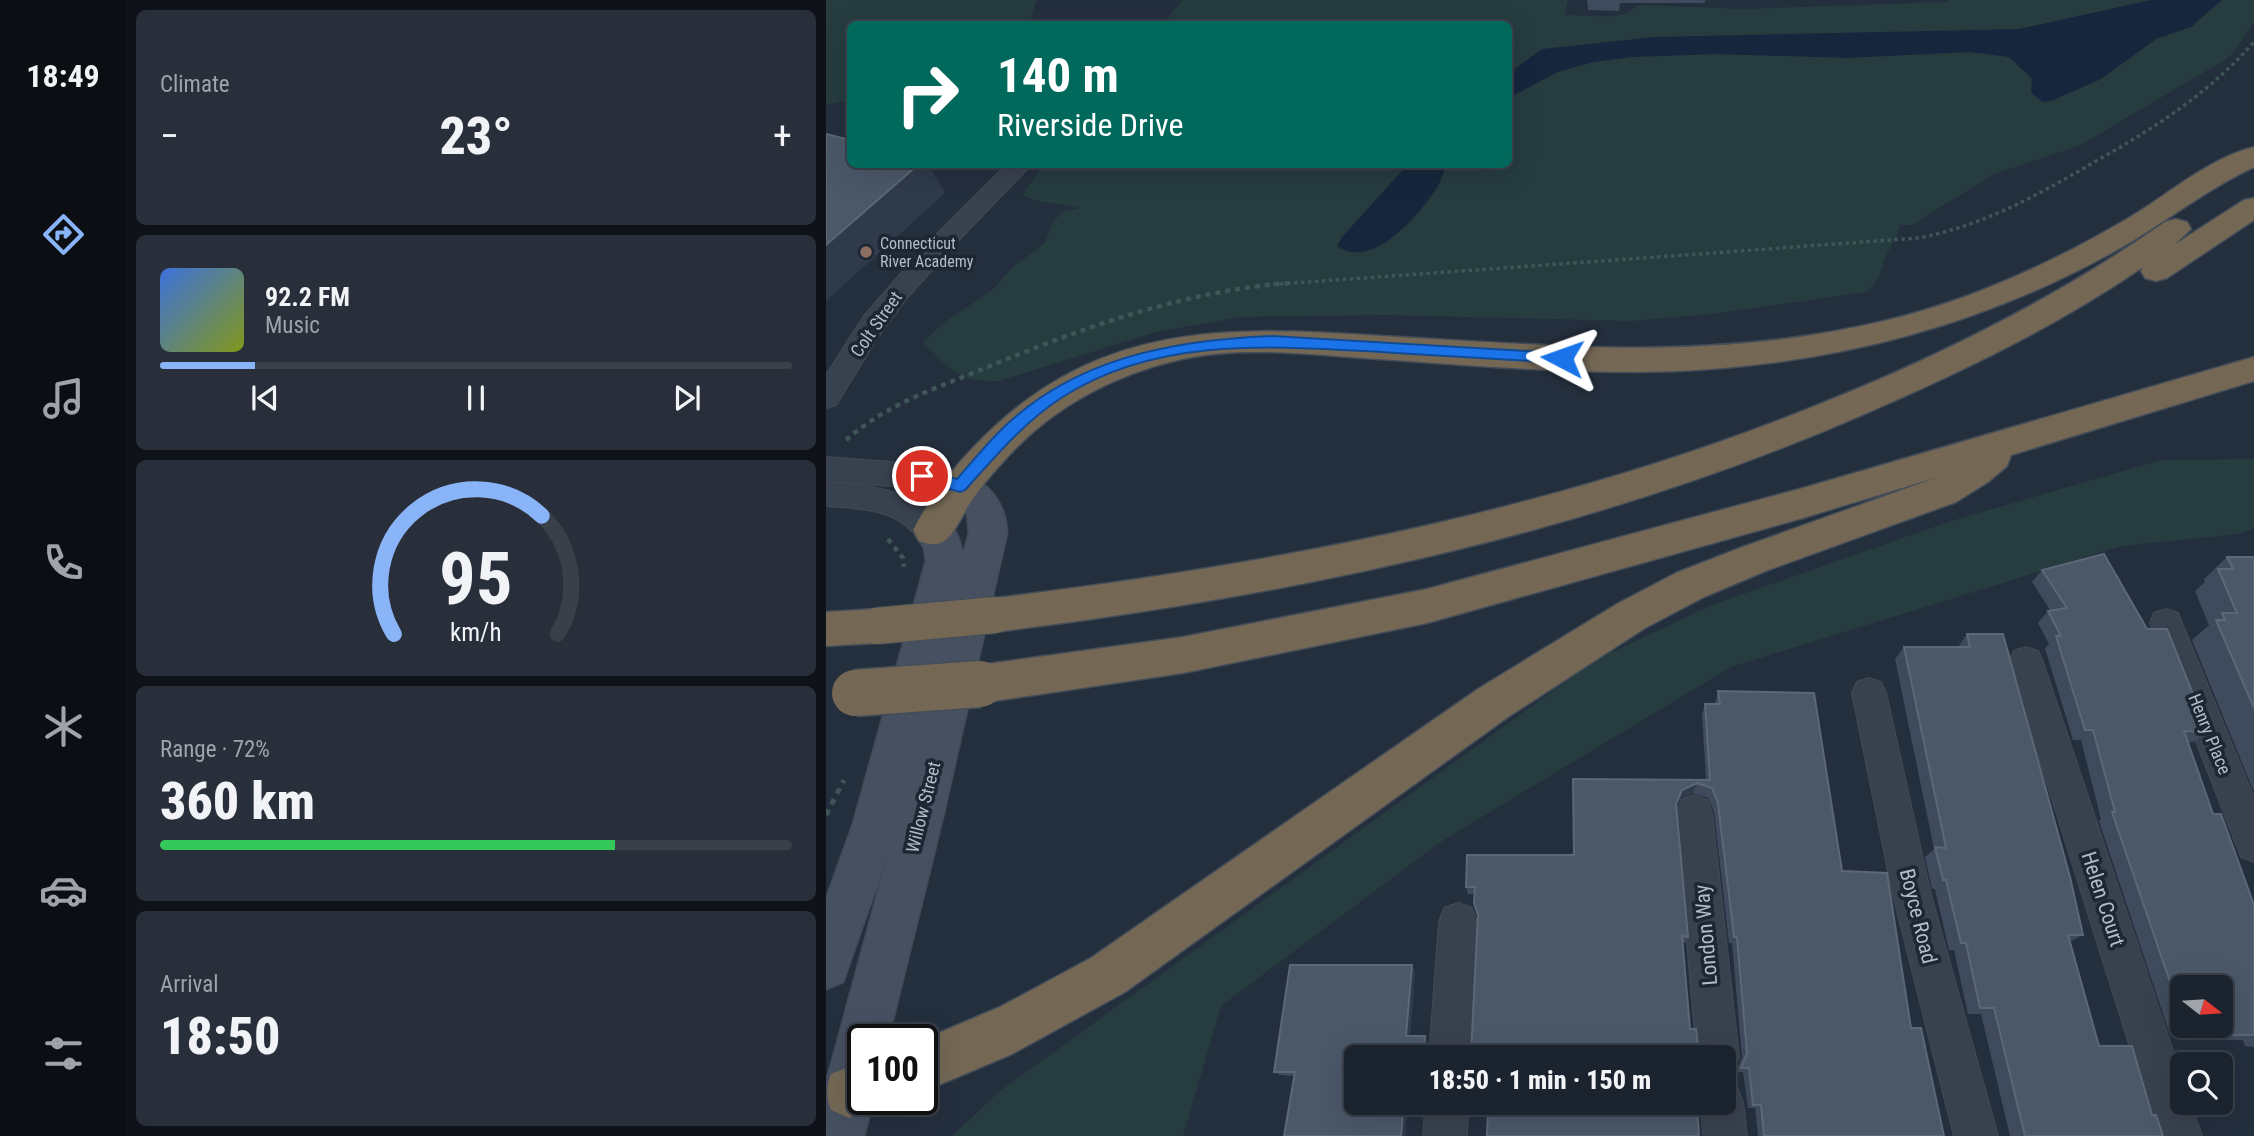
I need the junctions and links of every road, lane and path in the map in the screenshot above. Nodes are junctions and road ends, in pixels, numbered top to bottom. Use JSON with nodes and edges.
{"nodes":[{"id":1,"x":2254,"y":42,"type":"edge"},
{"id":2,"x":2254,"y":158,"type":"edge"},
{"id":3,"x":1017,"y":168,"type":"edge"},
{"id":4,"x":2254,"y":207,"type":"edge"},
{"id":5,"x":2032,"y":321,"type":"junction"},
{"id":6,"x":2254,"y":369,"type":"edge"},
{"id":7,"x":826,"y":398,"type":"edge"},
{"id":8,"x":2006,"y":443,"type":"junction"},
{"id":9,"x":832,"y":459,"type":"edge"},
{"id":10,"x":960,"y":486,"type":"junction"},
{"id":11,"x":826,"y":494,"type":"edge"},
{"id":12,"x":932,"y":530,"type":"junction"},
{"id":13,"x":2166,"y":623,"type":"dead end"},
{"id":14,"x":826,"y":629,"type":"edge"},
{"id":15,"x":2026,"y":662,"type":"dead end"},
{"id":16,"x":1869,"y":693,"type":"dead end"},
{"id":17,"x":841,"y":694,"type":"edge"},
{"id":18,"x":1694,"y":813,"type":"dead end"},
{"id":19,"x":2254,"y":844,"type":"edge"},
{"id":20,"x":836,"y":907,"type":"edge"},
{"id":21,"x":897,"y":908,"type":"junction"},
{"id":22,"x":1458,"y":922,"type":"dead end"},
{"id":23,"x":826,"y":965,"type":"edge"},
{"id":24,"x":869,"y":1024,"type":"edge"},
{"id":25,"x":1451,"y":1045,"type":"edge"},
{"id":26,"x":1717,"y":1045,"type":"edge"},
{"id":27,"x":938,"y":1059,"type":"edge"},
{"id":28,"x":1446,"y":1115,"type":"edge"},
{"id":29,"x":1723,"y":1115,"type":"edge"},
{"id":30,"x":1445,"y":1136,"type":"edge"},
{"id":31,"x":1725,"y":1136,"type":"edge"},
{"id":32,"x":1976,"y":1136,"type":"edge"},
{"id":33,"x":2180,"y":1136,"type":"edge"}],
"edges":[{"from":1,"to":9,"type":"path"},
{"from":2,"to":5,"type":"highway"},
{"from":2,"to":10,"type":"highway"},
{"from":3,"to":7,"type":"street","name":"Colt Street"},
{"from":4,"to":5,"type":"highway"},
{"from":5,"to":14,"type":"highway","bridge":true},
{"from":6,"to":8,"type":"highway"},
{"from":8,"to":17,"type":"highway","bridge":true},
{"from":8,"to":27,"type":"highway"},
{"from":9,"to":10,"type":"street"},
{"from":10,"to":12,"type":"highway"},
{"from":10,"to":21,"type":"main road","name":"Willow Street"},
{"from":11,"to":12,"type":"street"},
{"from":12,"to":20,"type":"main road"},
{"from":13,"to":19,"type":"street","name":"Henry Place"},
{"from":15,"to":33,"type":"street","name":"Helen Court"},
{"from":16,"to":32,"type":"street","name":"Boyce Road"},
{"from":18,"to":26,"type":"street","name":"London Way"},
{"from":20,"to":21,"type":"street"},
{"from":20,"to":23,"type":"main road"},
{"from":21,"to":24,"type":"main road","name":"Willow Street"},
{"from":22,"to":25,"type":"street"},
{"from":28,"to":30,"type":"street"},
{"from":29,"to":31,"type":"street"}]}
